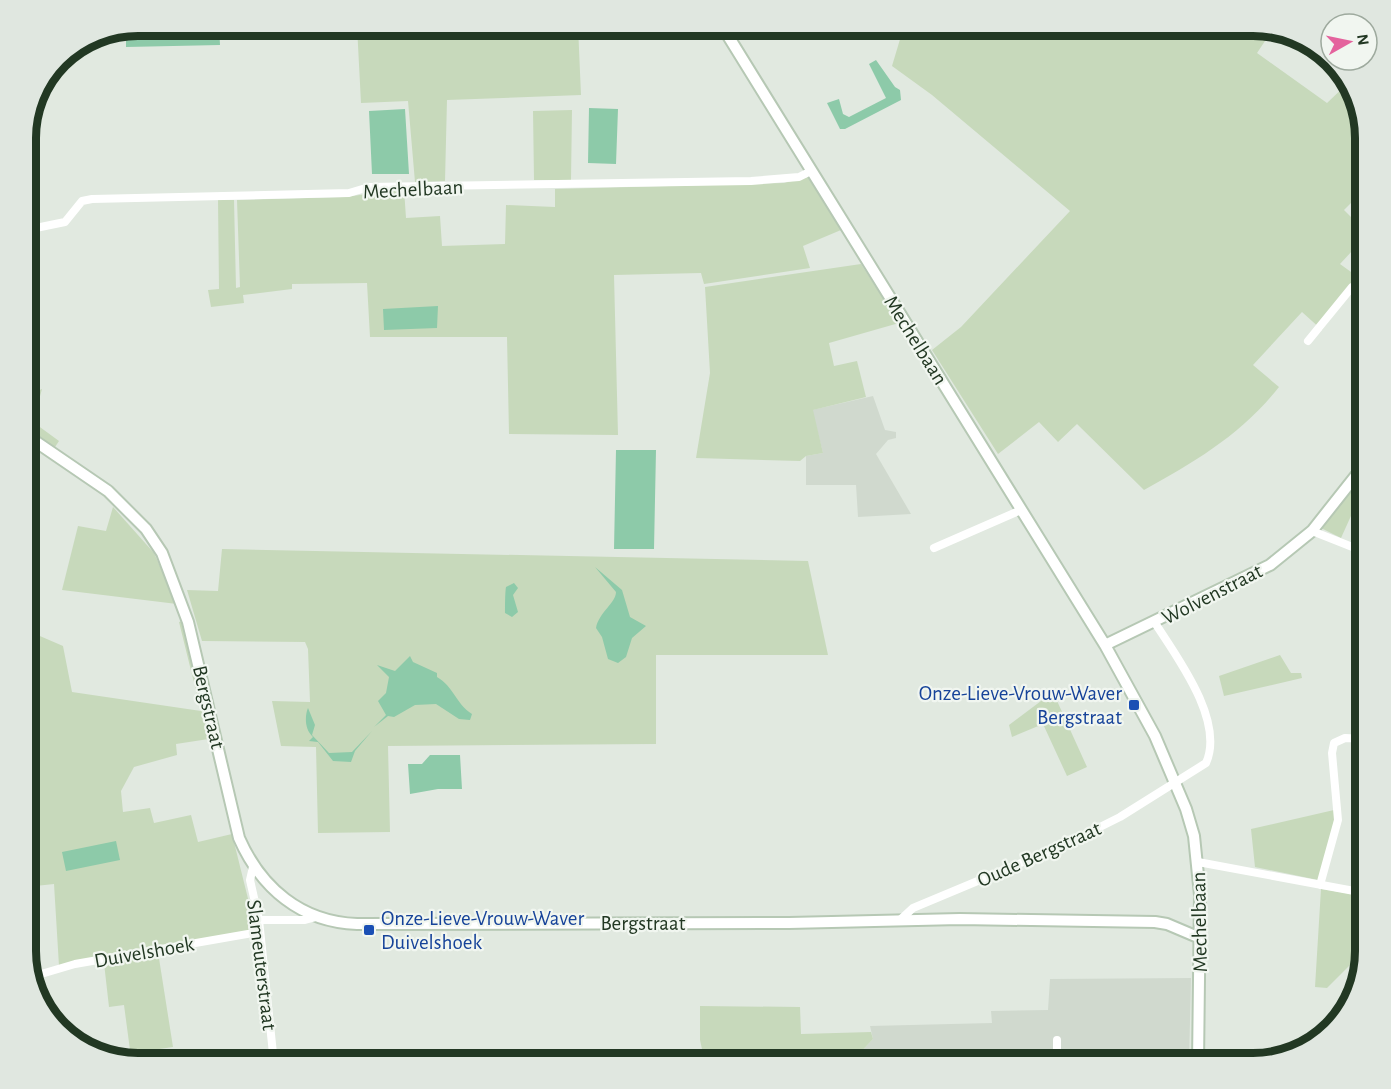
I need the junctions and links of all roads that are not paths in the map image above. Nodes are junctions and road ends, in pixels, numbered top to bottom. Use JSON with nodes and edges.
{"nodes":[{"id":1,"x":728,"y":36,"type":"edge"},
{"id":2,"x":811,"y":171,"type":"junction"},
{"id":3,"x":36,"y":228,"type":"edge"},
{"id":4,"x":1355,"y":286,"type":"edge"},
{"id":5,"x":1308,"y":341,"type":"dead end"},
{"id":6,"x":36,"y":442,"type":"edge"},
{"id":7,"x":1355,"y":477,"type":"edge"},
{"id":8,"x":1021,"y":510,"type":"junction"},
{"id":9,"x":1312,"y":531,"type":"junction"},
{"id":10,"x":934,"y":548,"type":"dead end"},
{"id":11,"x":1355,"y":548,"type":"edge"},
{"id":12,"x":1155,"y":623,"type":"junction"},
{"id":13,"x":1105,"y":645,"type":"junction"},
{"id":14,"x":1355,"y":739,"type":"edge"},
{"id":15,"x":1176,"y":783,"type":"junction"},
{"id":16,"x":1198,"y":862,"type":"junction"},
{"id":17,"x":253,"y":867,"type":"junction"},
{"id":18,"x":1320,"y":885,"type":"junction"},
{"id":19,"x":1355,"y":891,"type":"edge"},
{"id":20,"x":316,"y":917,"type":"junction"},
{"id":21,"x":259,"y":920,"type":"junction"},
{"id":22,"x":900,"y":920,"type":"junction"},
{"id":23,"x":259,"y":932,"type":"junction"},
{"id":24,"x":1200,"y":938,"type":"junction"},
{"id":25,"x":39,"y":975,"type":"edge"},
{"id":26,"x":1057,"y":1040,"type":"dead end"},
{"id":27,"x":273,"y":1053,"type":"edge"},
{"id":28,"x":1057,"y":1053,"type":"edge"},
{"id":29,"x":1198,"y":1053,"type":"edge"}],
"edges":[{"from":1,"to":2,"type":"street","name":"Mechelbaan"},
{"from":2,"to":3,"type":"street","name":"Mechelbaan"},
{"from":2,"to":8,"type":"street","name":"Mechelbaan"},
{"from":4,"to":5,"type":"street"},
{"from":6,"to":17,"type":"street","name":"Bergstraat"},
{"from":7,"to":9,"type":"street","name":"Wolvenstraat"},
{"from":8,"to":10,"type":"street"},
{"from":8,"to":13,"type":"street","name":"Mechelbaan"},
{"from":9,"to":11,"type":"street"},
{"from":9,"to":12,"type":"street","name":"Wolvenstraat"},
{"from":12,"to":13,"type":"street","name":"Wolvenstraat"},
{"from":12,"to":15,"type":"street"},
{"from":13,"to":15,"type":"street","name":"Mechelbaan"},
{"from":14,"to":18,"type":"street"},
{"from":15,"to":16,"type":"street","name":"Mechelbaan"},
{"from":15,"to":22,"type":"street","name":"Oude Bergstraat"},
{"from":16,"to":18,"type":"street"},
{"from":16,"to":24,"type":"street","name":"Mechelbaan"},
{"from":17,"to":20,"type":"street","name":"Bergstraat"},
{"from":17,"to":21,"type":"street","name":"Slameuterstraat"},
{"from":18,"to":19,"type":"street"},
{"from":20,"to":21,"type":"street"},
{"from":20,"to":22,"type":"street","name":"Bergstraat"},
{"from":21,"to":23,"type":"street","name":"Slameuterstraat"},
{"from":22,"to":24,"type":"street","name":"Bergstraat"},
{"from":23,"to":25,"type":"street","name":"Duivelshoek"},
{"from":23,"to":27,"type":"street","name":"Slameuterstraat"},
{"from":24,"to":29,"type":"street","name":"Mechelbaan"},
{"from":26,"to":28,"type":"street"}]}
